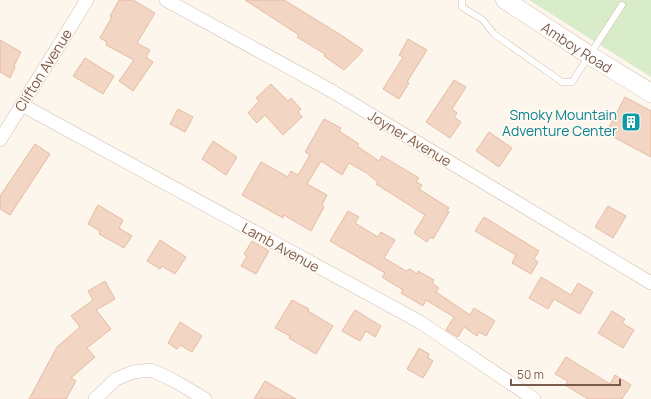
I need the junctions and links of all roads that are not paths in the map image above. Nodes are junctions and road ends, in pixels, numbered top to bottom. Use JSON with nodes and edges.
{"nodes":[{"id":1,"x":87,"y":0,"type":"edge"},
{"id":2,"x":166,"y":0,"type":"edge"},
{"id":3,"x":462,"y":0,"type":"edge"},
{"id":4,"x":505,"y":0,"type":"edge"},
{"id":5,"x":622,"y":5,"type":"dead end"},
{"id":6,"x":589,"y":55,"type":"junction"},
{"id":7,"x":651,"y":92,"type":"edge"},
{"id":8,"x":22,"y":106,"type":"junction"},
{"id":9,"x":0,"y":140,"type":"edge"},
{"id":10,"x":651,"y":283,"type":"edge"},
{"id":11,"x":95,"y":399,"type":"edge"},
{"id":12,"x":205,"y":399,"type":"edge"},
{"id":13,"x":534,"y":399,"type":"edge"}],
"edges":[{"from":1,"to":8,"type":"street","name":"Clifton Avenue"},
{"from":2,"to":10,"type":"street","name":"Joyner Avenue"},
{"from":3,"to":6,"type":"lane"},
{"from":4,"to":6,"type":"main road","name":"Amboy Road"},
{"from":5,"to":6,"type":"lane"},
{"from":6,"to":7,"type":"main road","name":"Amboy Road"},
{"from":8,"to":9,"type":"street","name":"Clifton Avenue"},
{"from":8,"to":13,"type":"street","name":"Lamb Avenue"},
{"from":11,"to":12,"type":"street"}]}
